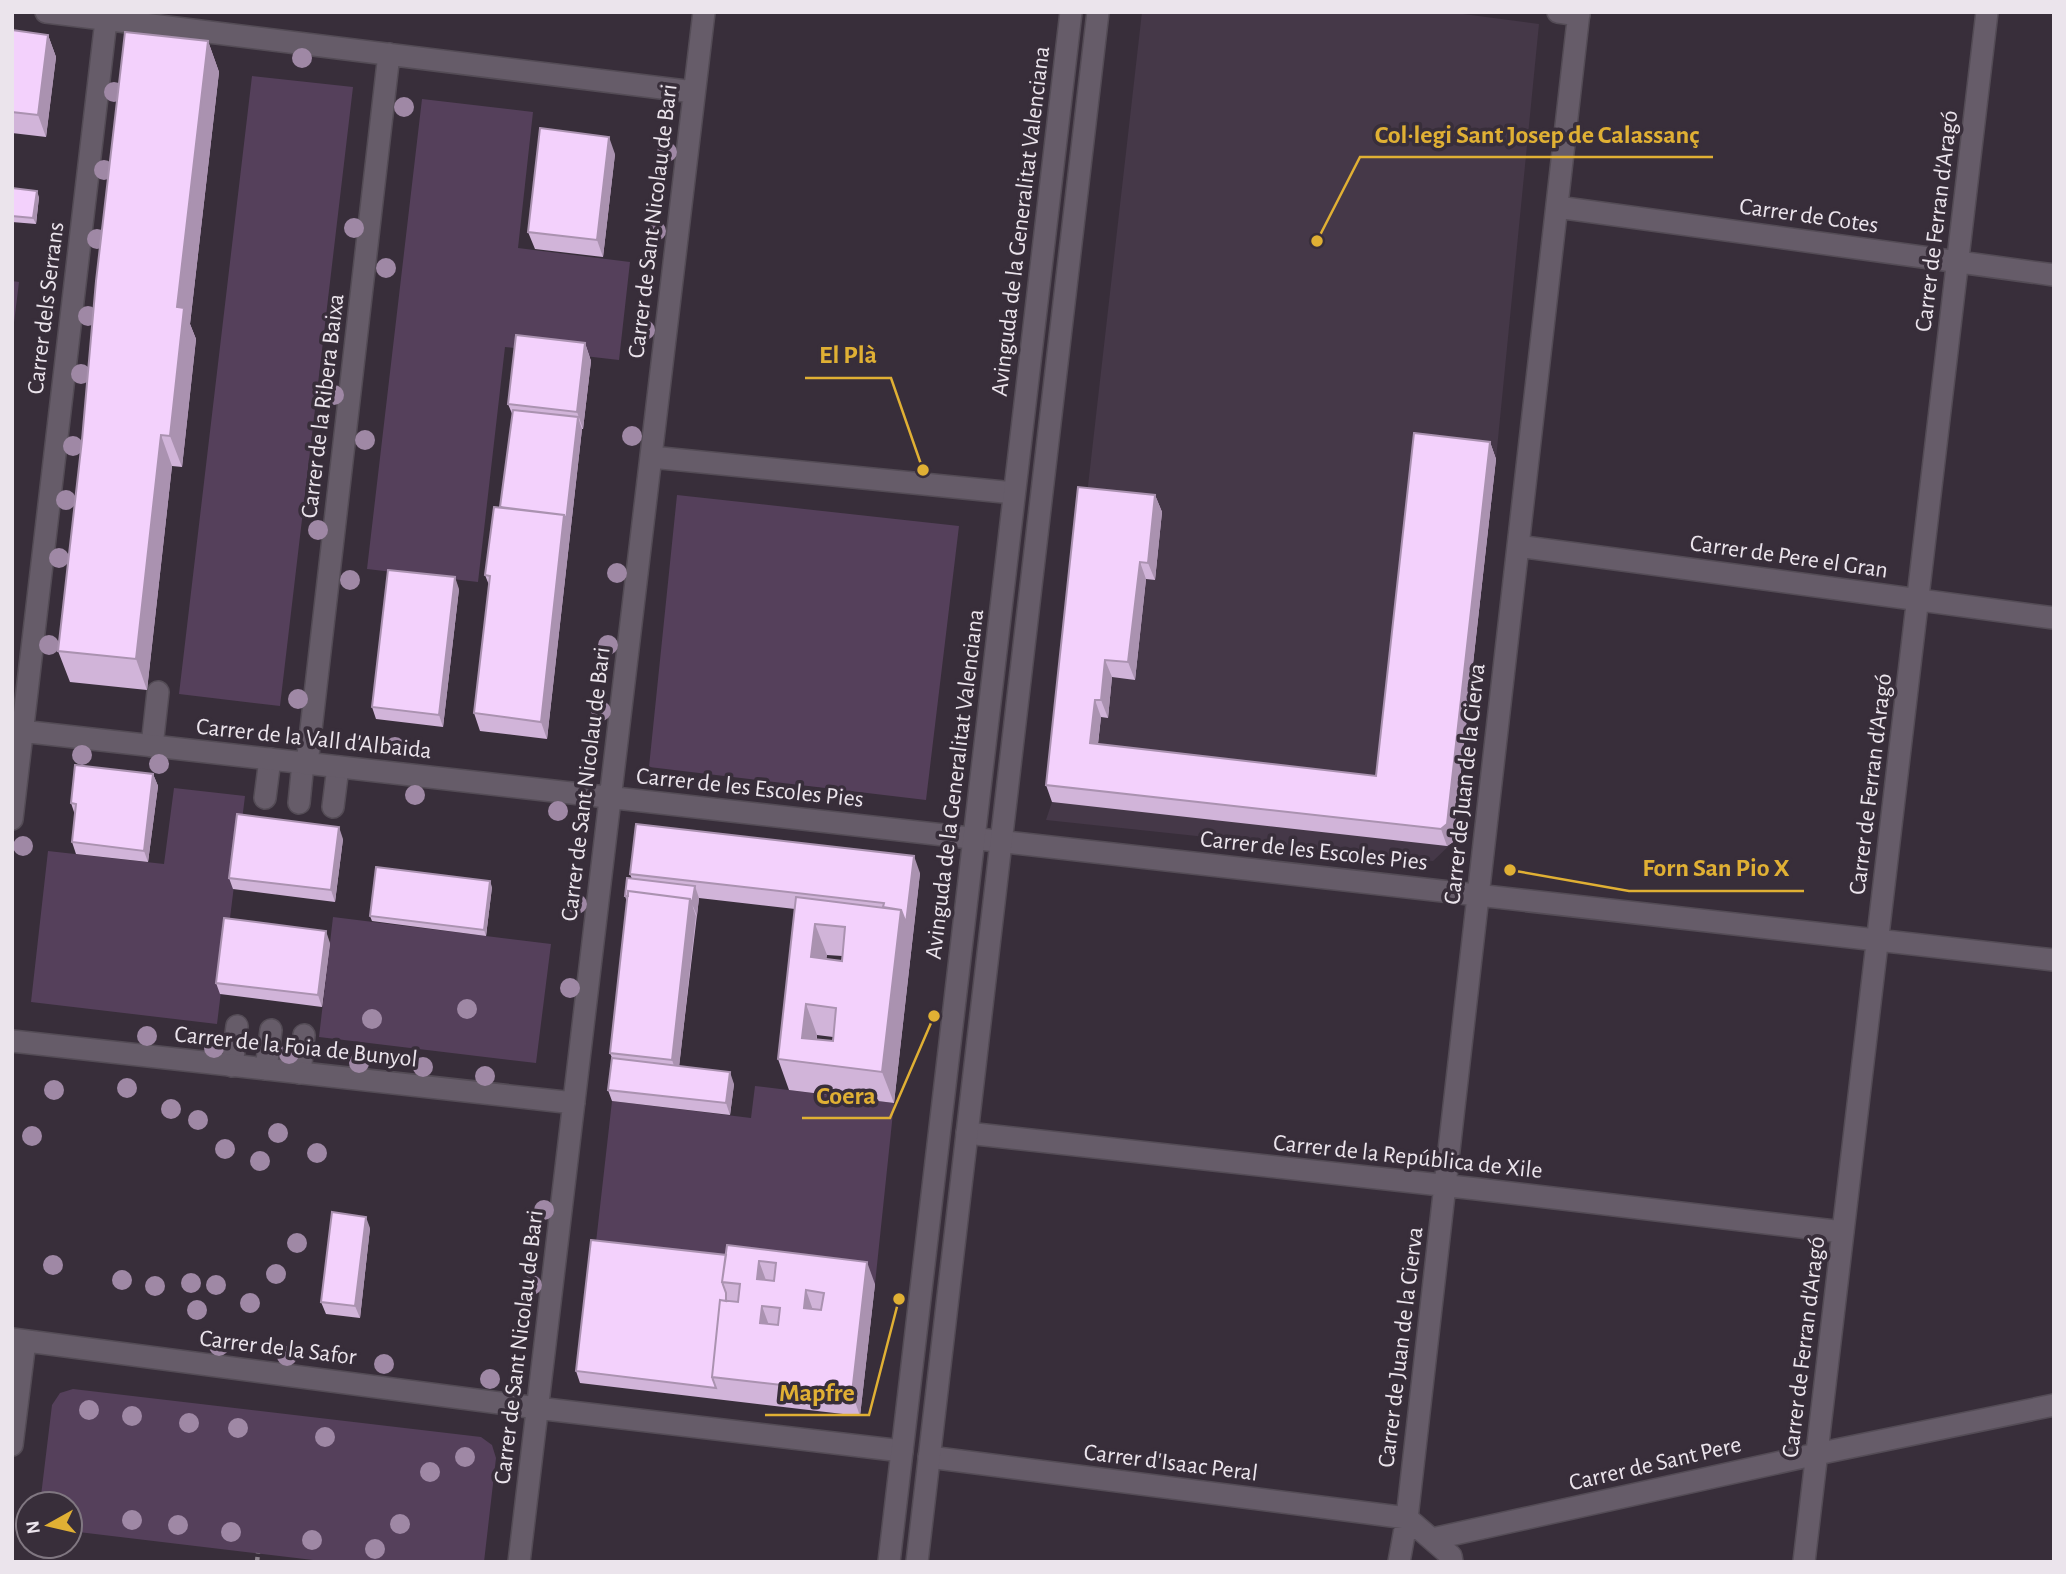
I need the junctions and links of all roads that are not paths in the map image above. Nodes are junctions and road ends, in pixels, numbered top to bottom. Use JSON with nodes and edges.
{"nodes":[{"id":1,"x":46,"y":12,"type":"edge"},
{"id":2,"x":704,"y":12,"type":"edge"},
{"id":3,"x":1071,"y":12,"type":"edge"},
{"id":4,"x":1098,"y":12,"type":"edge"},
{"id":5,"x":1558,"y":12,"type":"edge"},
{"id":6,"x":1987,"y":12,"type":"edge"},
{"id":7,"x":1579,"y":14,"type":"edge"},
{"id":8,"x":106,"y":16,"type":"edge"},
{"id":9,"x":389,"y":54,"type":"junction"},
{"id":10,"x":694,"y":92,"type":"junction"},
{"id":11,"x":1557,"y":207,"type":"junction"},
{"id":12,"x":1958,"y":262,"type":"junction"},
{"id":13,"x":2054,"y":275,"type":"edge"},
{"id":14,"x":651,"y":457,"type":"junction"},
{"id":15,"x":1014,"y":493,"type":"junction"},
{"id":16,"x":1518,"y":546,"type":"junction"},
{"id":17,"x":1918,"y":600,"type":"junction"},
{"id":18,"x":2054,"y":618,"type":"edge"},
{"id":19,"x":159,"y":692,"type":"dead end"},
{"id":20,"x":17,"y":731,"type":"edge"},
{"id":21,"x":152,"y":746,"type":"junction"},
{"id":22,"x":270,"y":759,"type":"junction"},
{"id":23,"x":305,"y":764,"type":"junction"},
{"id":24,"x":338,"y":767,"type":"junction"},
{"id":25,"x":610,"y":797,"type":"junction"},
{"id":26,"x":265,"y":799,"type":"dead end"},
{"id":27,"x":299,"y":803,"type":"dead end"},
{"id":28,"x":333,"y":807,"type":"dead end"},
{"id":29,"x":12,"y":819,"type":"edge"},
{"id":30,"x":974,"y":838,"type":"junction"},
{"id":31,"x":1001,"y":842,"type":"junction"},
{"id":32,"x":1479,"y":895,"type":"junction"},
{"id":33,"x":1878,"y":940,"type":"junction"},
{"id":34,"x":2054,"y":960,"type":"edge"},
{"id":35,"x":237,"y":1026,"type":"dead end"},
{"id":36,"x":271,"y":1030,"type":"dead end"},
{"id":37,"x":304,"y":1035,"type":"dead end"},
{"id":38,"x":12,"y":1041,"type":"edge"},
{"id":39,"x":232,"y":1066,"type":"junction"},
{"id":40,"x":266,"y":1069,"type":"junction"},
{"id":41,"x":300,"y":1073,"type":"junction"},
{"id":42,"x":574,"y":1103,"type":"junction"},
{"id":43,"x":967,"y":1133,"type":"junction"},
{"id":44,"x":1445,"y":1186,"type":"junction"},
{"id":45,"x":1843,"y":1232,"type":"junction"},
{"id":46,"x":18,"y":1340,"type":"edge"},
{"id":47,"x":2054,"y":1405,"type":"edge"},
{"id":48,"x":537,"y":1408,"type":"junction"},
{"id":49,"x":12,"y":1446,"type":"edge"},
{"id":50,"x":902,"y":1451,"type":"junction"},
{"id":51,"x":1817,"y":1454,"type":"junction"},
{"id":52,"x":929,"y":1457,"type":"junction"},
{"id":53,"x":1407,"y":1518,"type":"junction"},
{"id":54,"x":1432,"y":1539,"type":"junction"},
{"id":55,"x":519,"y":1562,"type":"edge"},
{"id":56,"x":889,"y":1562,"type":"edge"},
{"id":57,"x":917,"y":1562,"type":"edge"},
{"id":58,"x":1399,"y":1562,"type":"edge"},
{"id":59,"x":1452,"y":1562,"type":"edge"},
{"id":60,"x":1804,"y":1562,"type":"edge"}],
"edges":[{"from":1,"to":8,"type":"street"},
{"from":2,"to":10,"type":"street","name":"Carrer de Sant Nicolau de Bari"},
{"from":3,"to":15,"type":"street","name":"Avinguda de la Generalitat Valenciana"},
{"from":4,"to":31,"type":"street"},
{"from":5,"to":7,"type":"street"},
{"from":6,"to":12,"type":"street","name":"Carrer de Ferran d'Aragó"},
{"from":7,"to":11,"type":"street","name":"Carrer de Juan de la Cierva"},
{"from":8,"to":9,"type":"street"},
{"from":8,"to":20,"type":"street","name":"Carrer dels Serrans"},
{"from":9,"to":10,"type":"street"},
{"from":9,"to":23,"type":"street","name":"Carrer de la Ribera Baixa"},
{"from":10,"to":14,"type":"street","name":"Carrer de Sant Nicolau de Bari"},
{"from":11,"to":12,"type":"street","name":"Carrer de Cotes"},
{"from":11,"to":16,"type":"street","name":"Carrer de Juan de la Cierva"},
{"from":12,"to":13,"type":"street","name":"Carrer de Cotes"},
{"from":12,"to":17,"type":"street","name":"Carrer de Ferran d'Aragó"},
{"from":14,"to":15,"type":"street"},
{"from":14,"to":25,"type":"street","name":"Carrer de Sant Nicolau de Bari"},
{"from":15,"to":30,"type":"street","name":"Avinguda de la Generalitat Valenciana"},
{"from":16,"to":17,"type":"street","name":"Carrer de Pere el Gran"},
{"from":16,"to":32,"type":"street","name":"Carrer de Juan de la Cierva"},
{"from":17,"to":18,"type":"street","name":"Carrer de Pere el Gran"},
{"from":17,"to":33,"type":"street","name":"Carrer de Ferran d'Aragó"},
{"from":19,"to":21,"type":"street"},
{"from":20,"to":21,"type":"street","name":"Carrer de la Vall d'Albaida"},
{"from":20,"to":29,"type":"street","name":"Carrer dels Serrans"},
{"from":21,"to":22,"type":"street","name":"Carrer de la Vall d'Albaida"},
{"from":22,"to":23,"type":"street","name":"Carrer de la Vall d'Albaida"},
{"from":22,"to":26,"type":"street"},
{"from":23,"to":24,"type":"street","name":"Carrer de la Vall d'Albaida"},
{"from":23,"to":27,"type":"street","name":"Carrer de la Ribera Baixa"},
{"from":24,"to":25,"type":"street","name":"Carrer de la Vall d'Albaida"},
{"from":24,"to":28,"type":"street"},
{"from":25,"to":30,"type":"street","name":"Carrer de les Escoles Pies"},
{"from":25,"to":42,"type":"street","name":"Carrer de Sant Nicolau de Bari"},
{"from":30,"to":31,"type":"street","name":"Carrer de les Escoles Pies"},
{"from":30,"to":50,"type":"street","name":"Avinguda de la Generalitat Valenciana"},
{"from":31,"to":32,"type":"street","name":"Carrer de les Escoles Pies"},
{"from":31,"to":43,"type":"street"},
{"from":32,"to":33,"type":"street","name":"Carrer de les Escoles Pies"},
{"from":32,"to":44,"type":"street","name":"Carrer de Juan de la Cierva"},
{"from":33,"to":34,"type":"street","name":"Carrer de les Escoles Pies"},
{"from":33,"to":45,"type":"street","name":"Carrer de Ferran d'Aragó"},
{"from":35,"to":39,"type":"street"},
{"from":36,"to":40,"type":"street"},
{"from":37,"to":41,"type":"street"},
{"from":38,"to":39,"type":"street","name":"Carrer de la Foia de Bunyol"},
{"from":39,"to":40,"type":"street","name":"Carrer de la Foia de Bunyol"},
{"from":40,"to":41,"type":"street","name":"Carrer de la Foia de Bunyol"},
{"from":41,"to":42,"type":"street","name":"Carrer de la Foia de Bunyol"},
{"from":42,"to":48,"type":"street","name":"Carrer de Sant Nicolau de Bari"},
{"from":43,"to":44,"type":"street","name":"Carrer de la República de Xile"},
{"from":43,"to":52,"type":"street"},
{"from":44,"to":45,"type":"street","name":"Carrer de la República de Xile"},
{"from":44,"to":53,"type":"street","name":"Carrer de Juan de la Cierva"},
{"from":45,"to":51,"type":"street","name":"Carrer de Ferran d'Aragó"},
{"from":46,"to":48,"type":"street","name":"Carrer de la Safor"},
{"from":46,"to":49,"type":"street"},
{"from":47,"to":51,"type":"street","name":"Carrer de Sant Pere"},
{"from":48,"to":50,"type":"street"},
{"from":48,"to":55,"type":"street","name":"Carrer de Sant Nicolau de Bari"},
{"from":50,"to":56,"type":"street","name":"Avinguda de la Generalitat Valenciana"},
{"from":51,"to":54,"type":"street","name":"Carrer de Sant Pere"},
{"from":51,"to":60,"type":"street","name":"Carrer de Ferran d'Aragó"},
{"from":52,"to":53,"type":"street","name":"Carrer d'Isaac Peral"},
{"from":52,"to":57,"type":"street"},
{"from":53,"to":54,"type":"street"},
{"from":53,"to":58,"type":"street","name":"Carrer de Juan de la Cierva"},
{"from":54,"to":59,"type":"street"}]}
